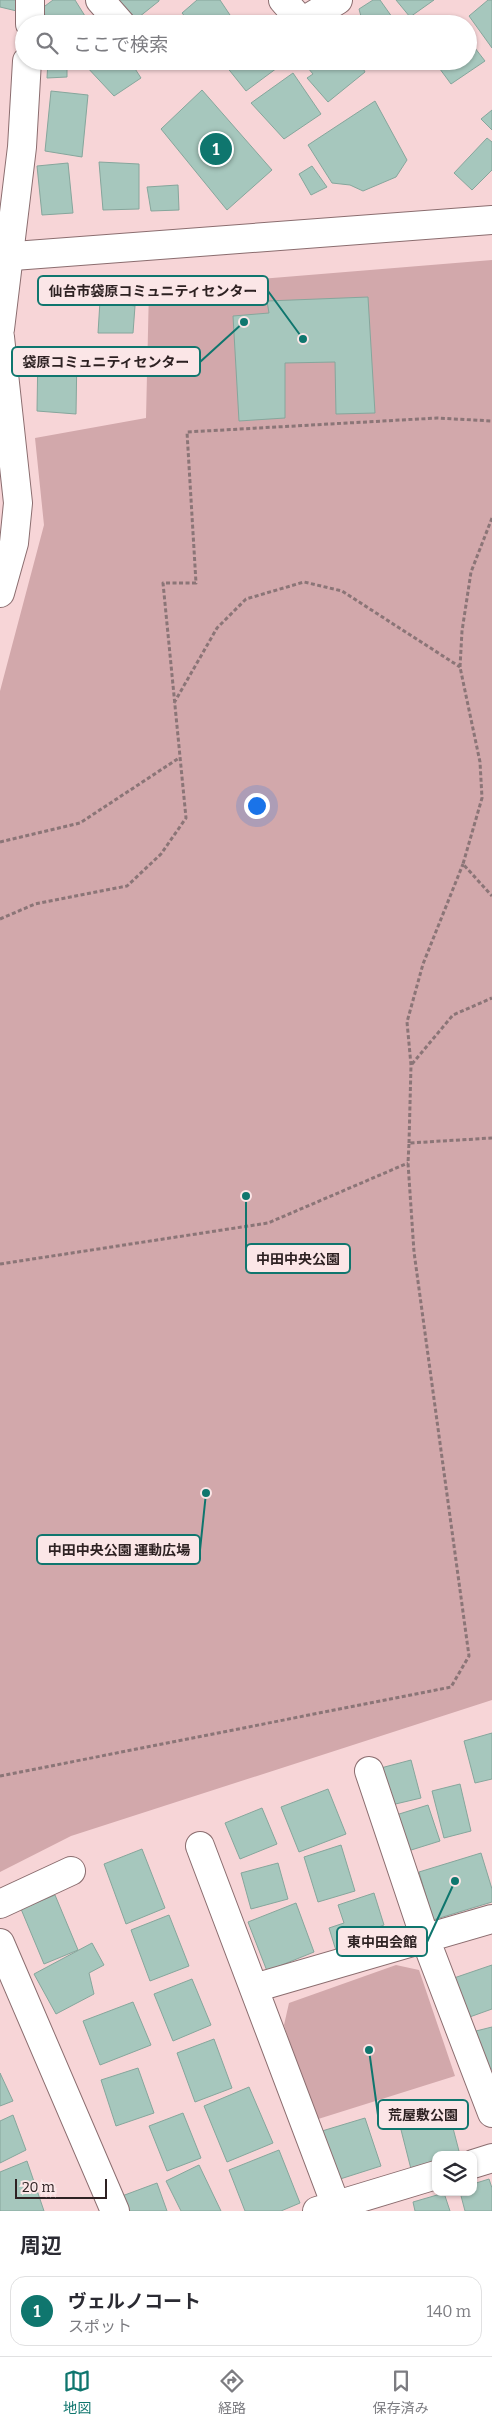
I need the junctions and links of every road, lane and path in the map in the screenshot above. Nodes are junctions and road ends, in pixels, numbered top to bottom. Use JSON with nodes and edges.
{"nodes":[{"id":1,"x":30,"y":0,"type":"edge"},
{"id":2,"x":100,"y":0,"type":"edge"},
{"id":3,"x":283,"y":0,"type":"edge"},
{"id":4,"x":338,"y":0,"type":"edge"},
{"id":5,"x":30,"y":15,"type":"edge"},
{"id":6,"x":113,"y":15,"type":"edge"},
{"id":7,"x":296,"y":15,"type":"edge"},
{"id":8,"x":313,"y":15,"type":"edge"},
{"id":9,"x":26,"y":70,"type":"edge"},
{"id":10,"x":492,"y":220,"type":"edge"},
{"id":11,"x":4,"y":257,"type":"edge"},
{"id":12,"x":0,"y":329,"type":"edge"},
{"id":13,"x":0,"y":336,"type":"edge"},
{"id":14,"x":492,"y":421,"type":"edge"},
{"id":15,"x":492,"y":518,"type":"edge"},
{"id":16,"x":7,"y":544,"type":"edge"},
{"id":17,"x":0,"y":593,"type":"edge"},
{"id":18,"x":460,"y":667,"type":"junction"},
{"id":19,"x":174,"y":704,"type":"junction"},
{"id":20,"x":179,"y":758,"type":"junction"},
{"id":21,"x":0,"y":842,"type":"edge"},
{"id":22,"x":463,"y":864,"type":"junction"},
{"id":23,"x":492,"y":896,"type":"edge"},
{"id":24,"x":0,"y":919,"type":"edge"},
{"id":25,"x":492,"y":998,"type":"edge"},
{"id":26,"x":411,"y":1065,"type":"junction"},
{"id":27,"x":492,"y":1138,"type":"edge"},
{"id":28,"x":409,"y":1143,"type":"junction"},
{"id":29,"x":408,"y":1163,"type":"junction"},
{"id":30,"x":0,"y":1264,"type":"edge"},
{"id":31,"x":369,"y":1771,"type":"dead end"},
{"id":32,"x":0,"y":1776,"type":"edge"},
{"id":33,"x":200,"y":1846,"type":"dead end"},
{"id":34,"x":71,"y":1871,"type":"dead end"},
{"id":35,"x":0,"y":1904,"type":"edge"},
{"id":36,"x":492,"y":1919,"type":"edge"},
{"id":37,"x":424,"y":1938,"type":"junction"},
{"id":38,"x":0,"y":1943,"type":"edge"},
{"id":39,"x":254,"y":1988,"type":"junction"},
{"id":40,"x":492,"y":2113,"type":"edge"},
{"id":41,"x":492,"y":2158,"type":"edge"},
{"id":42,"x":477,"y":2163,"type":"edge"},
{"id":43,"x":432,"y":2176,"type":"edge"},
{"id":44,"x":330,"y":2209,"type":"edge"},
{"id":45,"x":115,"y":2211,"type":"edge"}],
"edges":[{"from":1,"to":5,"type":"street"},
{"from":2,"to":6,"type":"street"},
{"from":3,"to":7,"type":"street"},
{"from":4,"to":8,"type":"street"},
{"from":9,"to":11,"type":"street"},
{"from":10,"to":11,"type":"street"},
{"from":11,"to":12,"type":"street"},
{"from":13,"to":16,"type":"street"},
{"from":14,"to":19,"type":"path"},
{"from":15,"to":18,"type":"path"},
{"from":16,"to":17,"type":"street"},
{"from":18,"to":19,"type":"path"},
{"from":18,"to":22,"type":"path"},
{"from":19,"to":20,"type":"path"},
{"from":20,"to":21,"type":"path"},
{"from":20,"to":24,"type":"path"},
{"from":22,"to":23,"type":"path"},
{"from":22,"to":26,"type":"path"},
{"from":25,"to":26,"type":"path"},
{"from":26,"to":28,"type":"path"},
{"from":27,"to":28,"type":"path"},
{"from":28,"to":29,"type":"path"},
{"from":29,"to":30,"type":"path"},
{"from":29,"to":32,"type":"path"},
{"from":31,"to":37,"type":"street"},
{"from":33,"to":39,"type":"street"},
{"from":34,"to":35,"type":"street"},
{"from":36,"to":37,"type":"street"},
{"from":37,"to":39,"type":"street"},
{"from":37,"to":40,"type":"street"},
{"from":38,"to":45,"type":"street"},
{"from":39,"to":44,"type":"street"},
{"from":41,"to":42,"type":"street"},
{"from":43,"to":44,"type":"street"}]}
